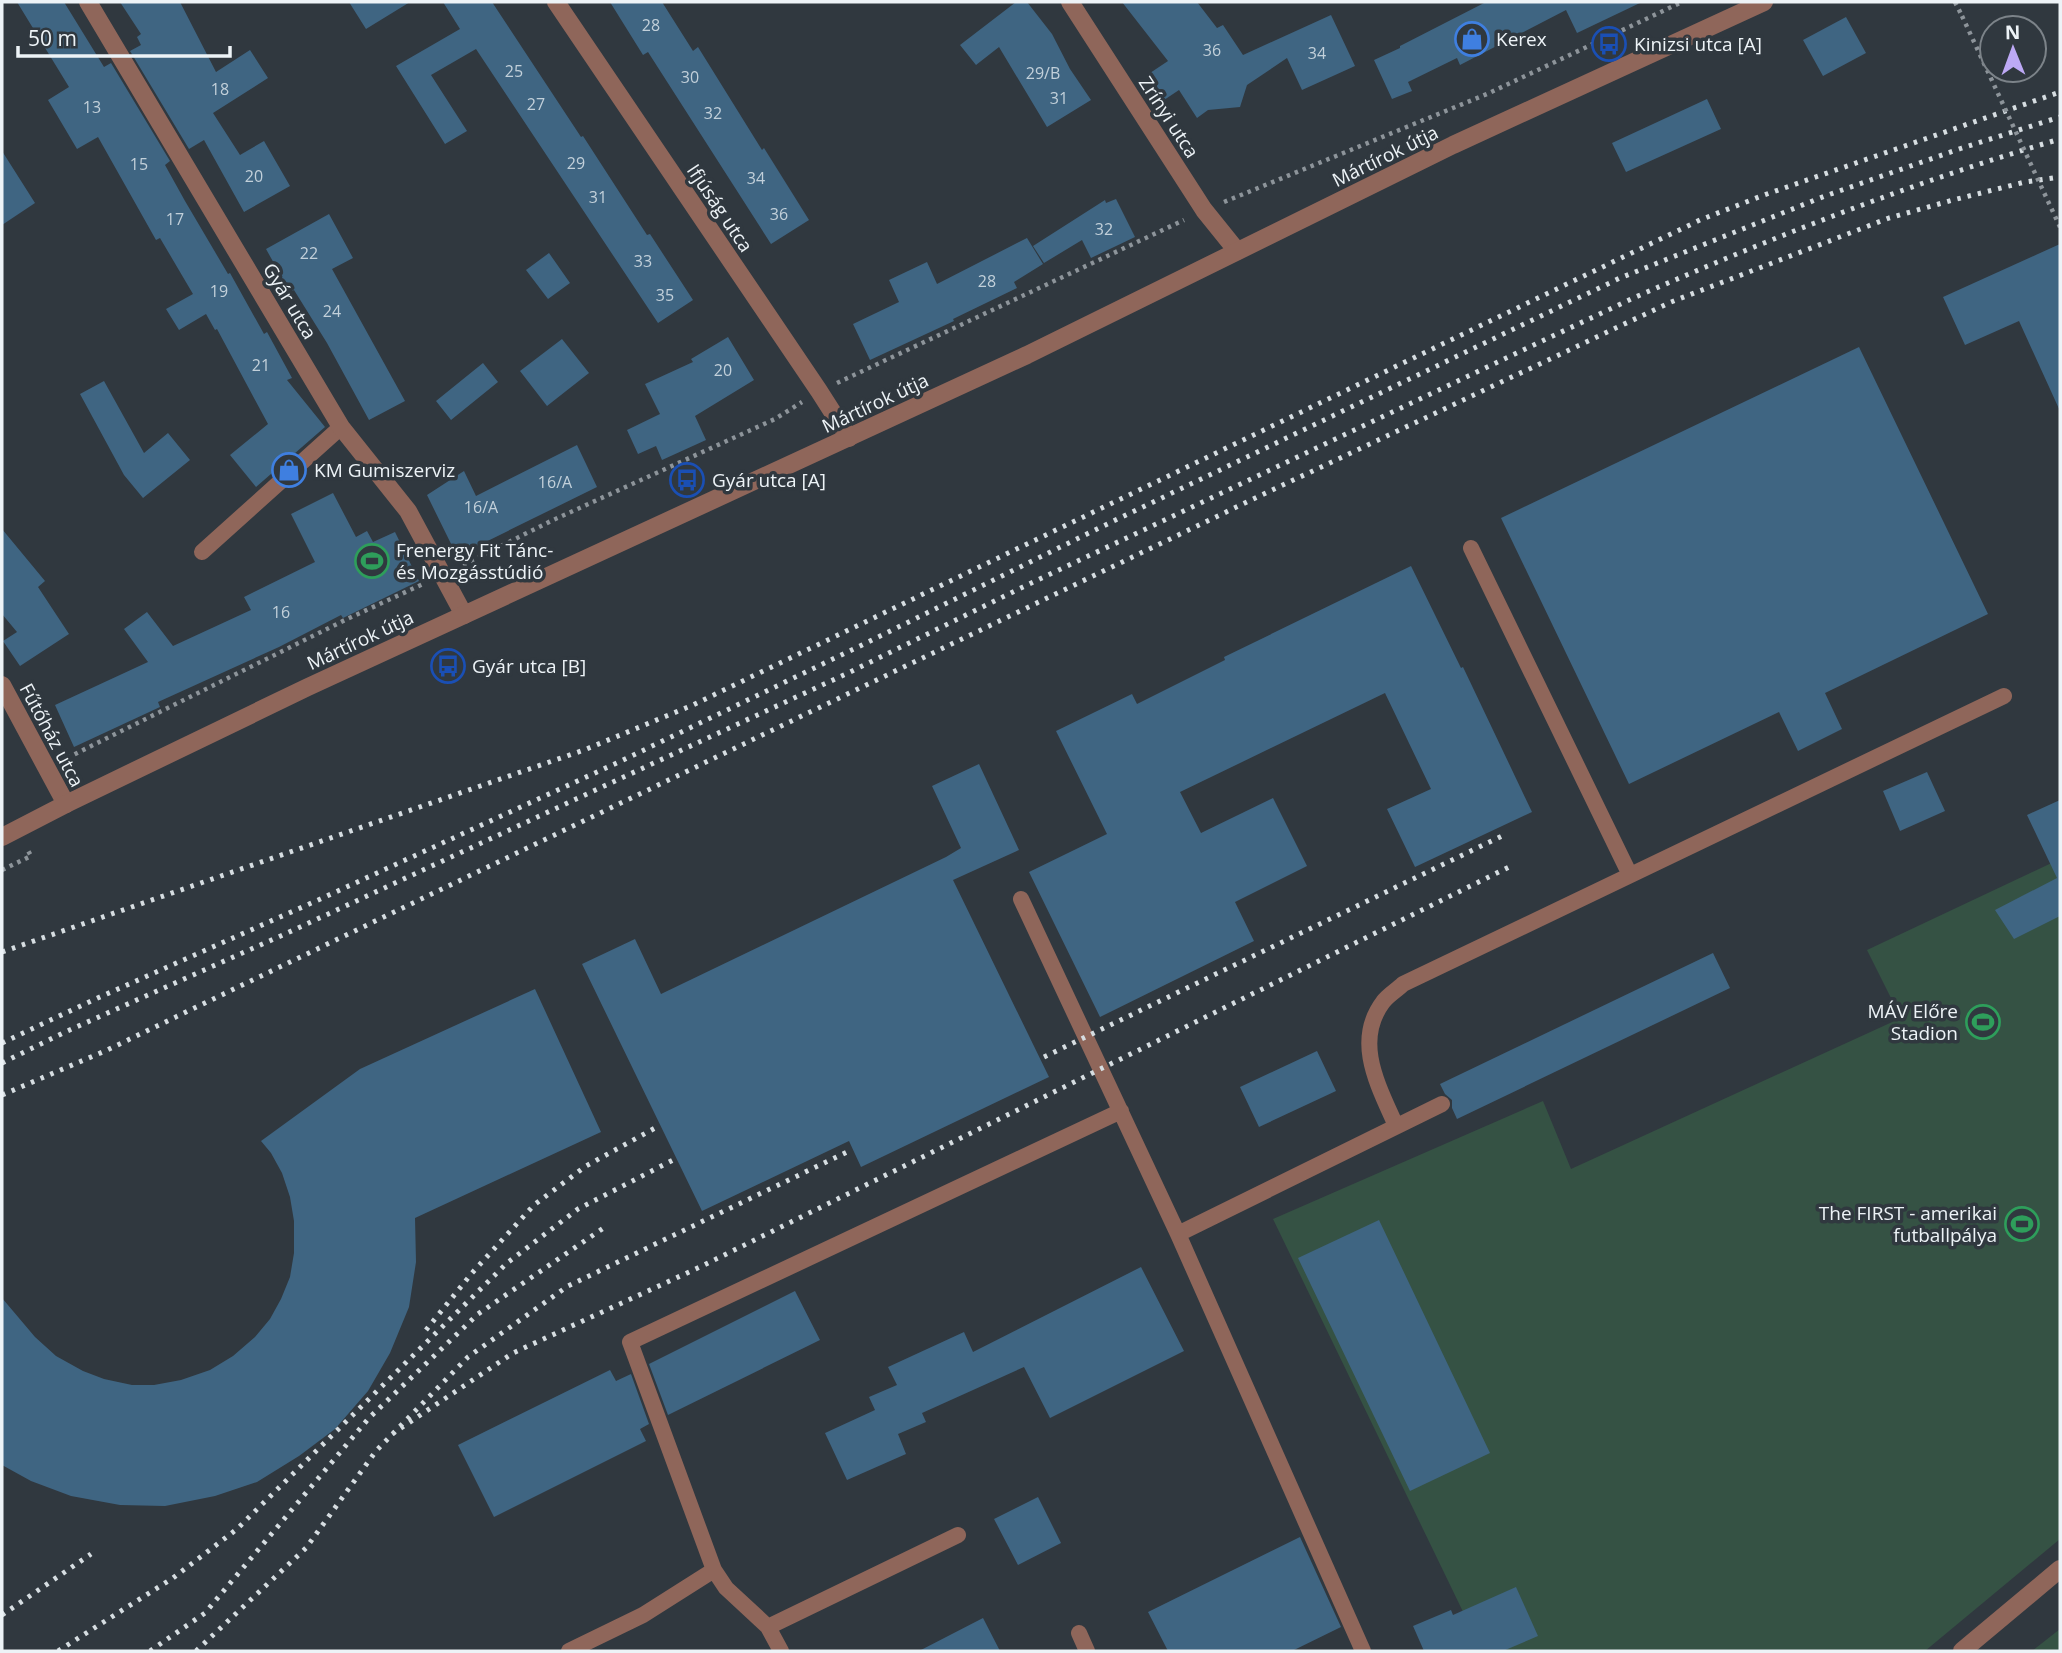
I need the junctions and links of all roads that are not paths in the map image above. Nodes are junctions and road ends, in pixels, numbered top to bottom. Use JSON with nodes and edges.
{"nodes":[{"id":1,"x":88,"y":2,"type":"edge"},
{"id":2,"x":556,"y":2,"type":"edge"},
{"id":3,"x":1070,"y":2,"type":"edge"},
{"id":4,"x":1759,"y":3,"type":"edge"},
{"id":5,"x":1237,"y":251,"type":"junction"},
{"id":6,"x":341,"y":427,"type":"junction"},
{"id":7,"x":849,"y":438,"type":"junction"},
{"id":8,"x":1471,"y":548,"type":"dead end"},
{"id":9,"x":202,"y":552,"type":"dead end"},
{"id":10,"x":464,"y":615,"type":"junction"},
{"id":11,"x":2,"y":685,"type":"edge"},
{"id":12,"x":2004,"y":696,"type":"dead end"},
{"id":13,"x":66,"y":804,"type":"junction"},
{"id":14,"x":2,"y":837,"type":"edge"},
{"id":15,"x":1630,"y":875,"type":"junction"},
{"id":16,"x":1021,"y":899,"type":"dead end"},
{"id":17,"x":1442,"y":1104,"type":"dead end"},
{"id":18,"x":1121,"y":1111,"type":"junction"},
{"id":19,"x":1396,"y":1126,"type":"junction"},
{"id":20,"x":1178,"y":1234,"type":"junction"},
{"id":21,"x":958,"y":1535,"type":"dead end"},
{"id":22,"x":2060,"y":1569,"type":"edge"},
{"id":23,"x":714,"y":1570,"type":"junction"},
{"id":24,"x":768,"y":1627,"type":"junction"},
{"id":25,"x":1079,"y":1633,"type":"dead end"},
{"id":26,"x":569,"y":1651,"type":"edge"},
{"id":27,"x":781,"y":1651,"type":"edge"},
{"id":28,"x":1087,"y":1651,"type":"edge"},
{"id":29,"x":1363,"y":1651,"type":"edge"},
{"id":30,"x":1962,"y":1651,"type":"edge"}],
"edges":[{"from":1,"to":6,"type":"street","name":"Gyár utca"},
{"from":2,"to":7,"type":"street","name":"Ifjúság utca"},
{"from":3,"to":5,"type":"street","name":"Zrínyi utca"},
{"from":4,"to":5,"type":"street","name":"Mártírok útja"},
{"from":5,"to":7,"type":"street","name":"Mártírok útja"},
{"from":6,"to":9,"type":"lane"},
{"from":6,"to":10,"type":"street","name":"Gyár utca"},
{"from":7,"to":10,"type":"street","name":"Mártírok útja"},
{"from":8,"to":15,"type":"lane"},
{"from":10,"to":13,"type":"street","name":"Mártírok útja"},
{"from":11,"to":13,"type":"street","name":"Fűtőház utca"},
{"from":12,"to":15,"type":"lane"},
{"from":13,"to":14,"type":"street","name":"Mártírok útja"},
{"from":15,"to":19,"type":"lane"},
{"from":16,"to":18,"type":"lane"},
{"from":17,"to":19,"type":"lane"},
{"from":18,"to":20,"type":"lane"},
{"from":18,"to":23,"type":"lane"},
{"from":19,"to":20,"type":"lane"},
{"from":20,"to":29,"type":"lane"},
{"from":21,"to":24,"type":"lane"},
{"from":22,"to":30,"type":"street"},
{"from":23,"to":24,"type":"lane"},
{"from":23,"to":26,"type":"lane"},
{"from":24,"to":27,"type":"lane"},
{"from":25,"to":28,"type":"lane"}]}
